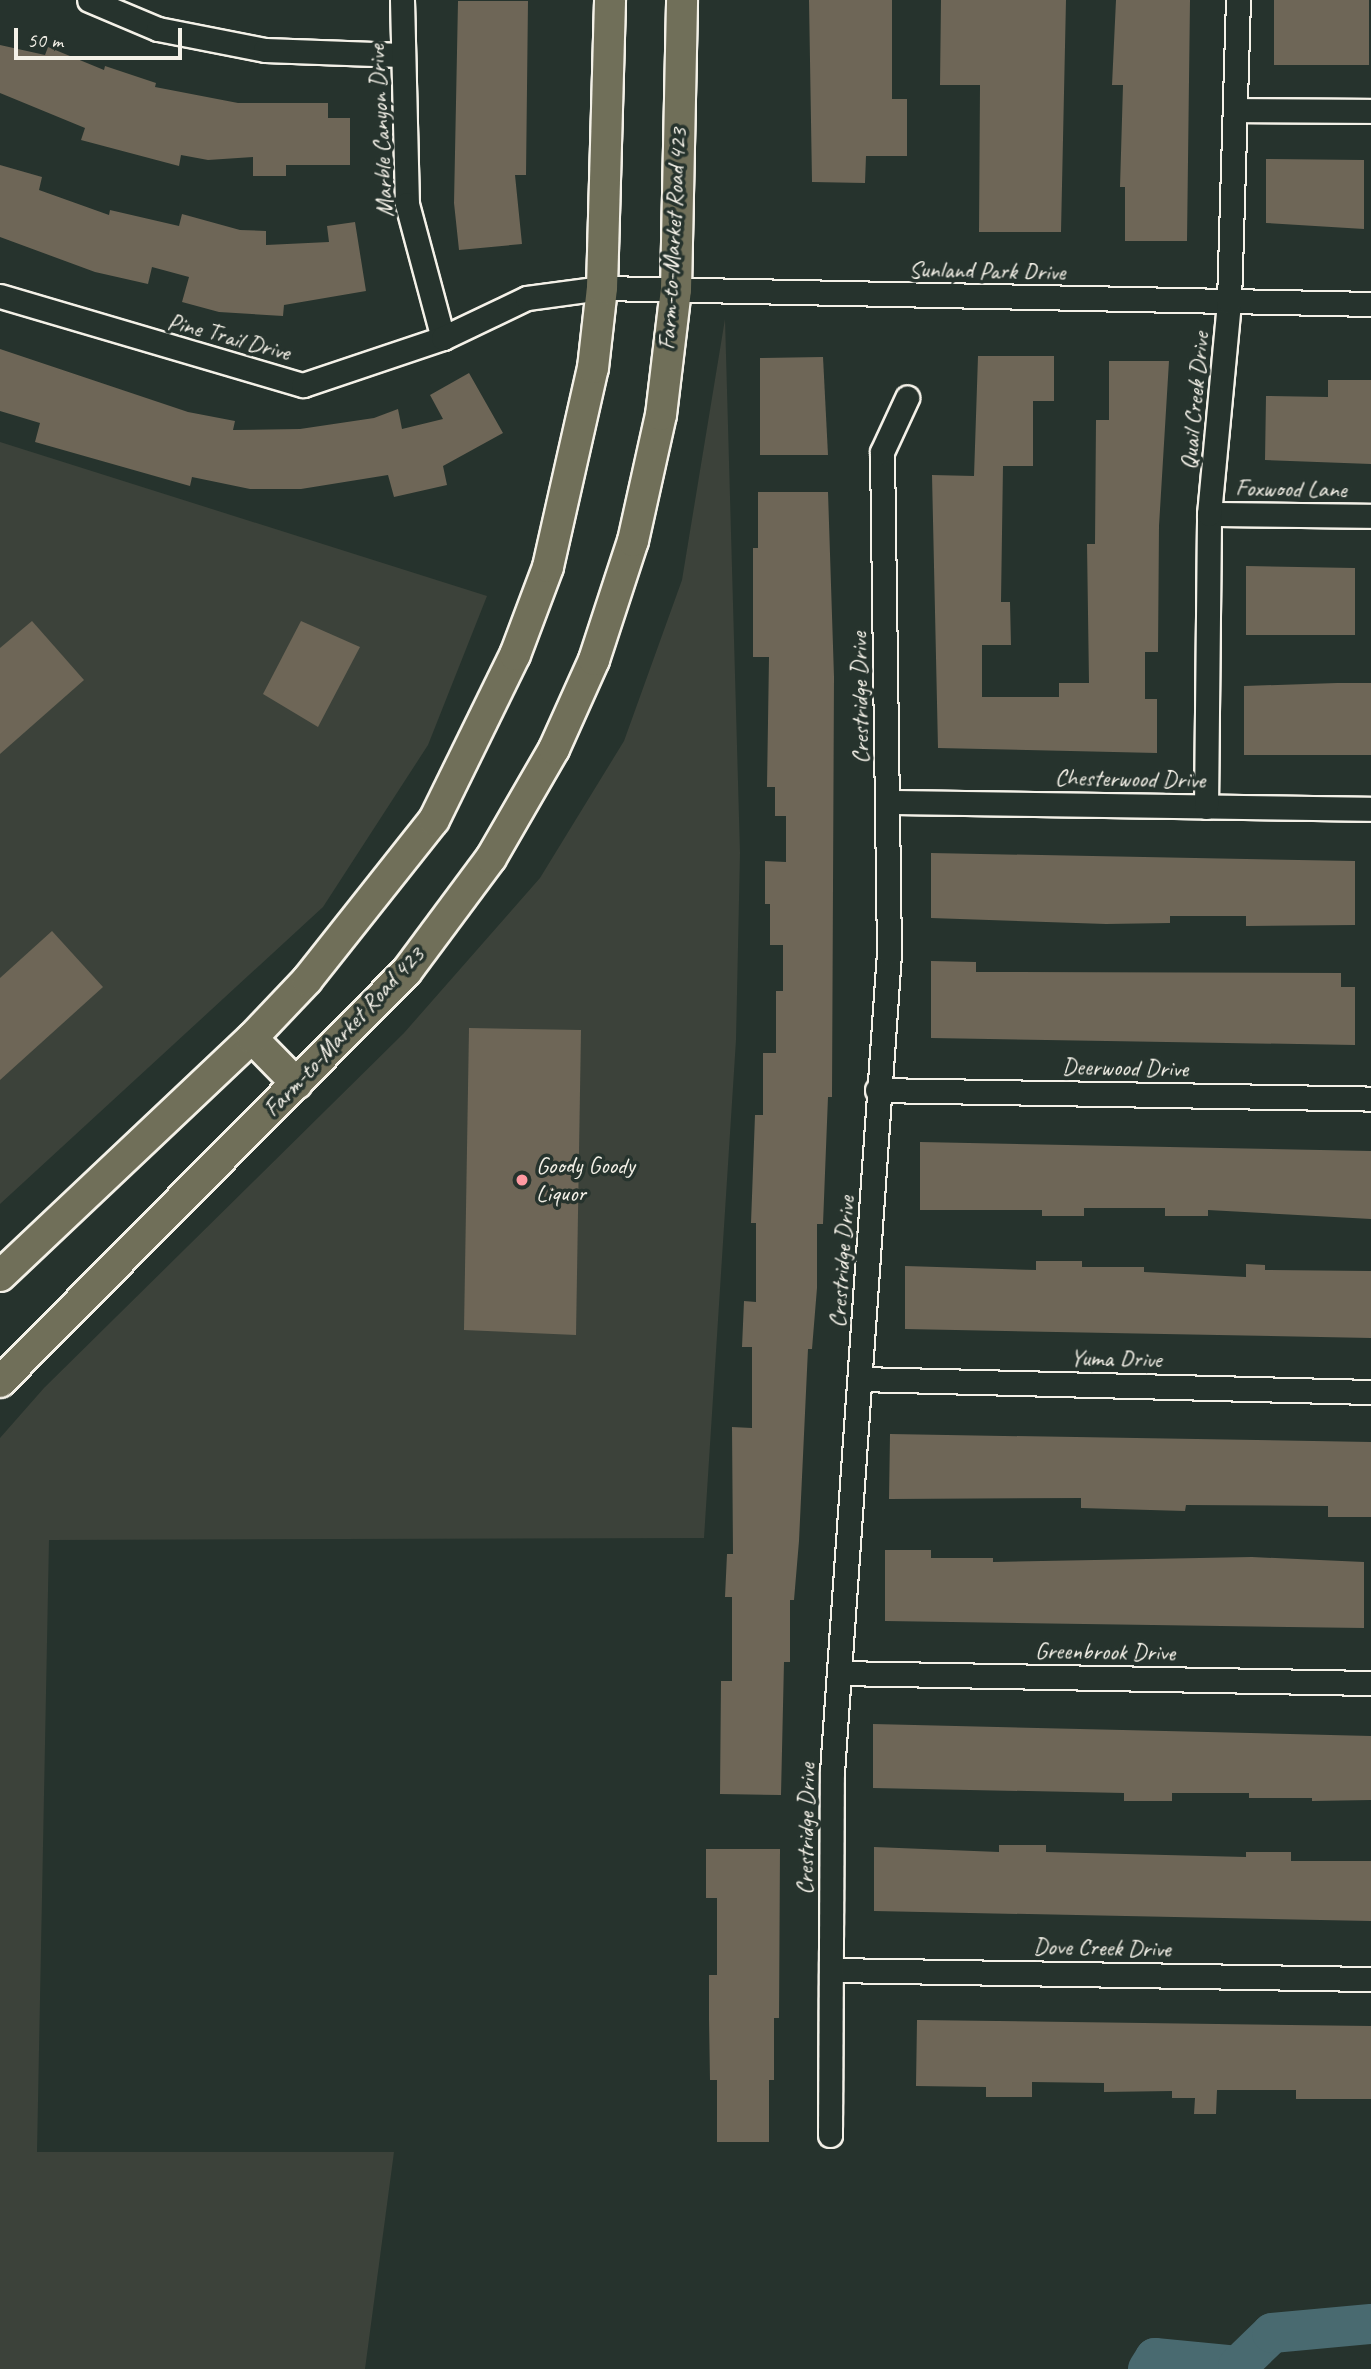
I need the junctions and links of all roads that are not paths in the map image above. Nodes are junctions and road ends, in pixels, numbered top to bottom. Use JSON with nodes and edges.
{"nodes":[{"id":1,"x":89,"y":0,"type":"edge"},
{"id":2,"x":402,"y":0,"type":"edge"},
{"id":3,"x":610,"y":0,"type":"edge"},
{"id":4,"x":682,"y":0,"type":"edge"},
{"id":5,"x":1238,"y":0,"type":"edge"},
{"id":6,"x":401,"y":55,"type":"junction"},
{"id":7,"x":1235,"y":110,"type":"junction"},
{"id":8,"x":1371,"y":111,"type":"edge"},
{"id":9,"x":602,"y":288,"type":"junction"},
{"id":10,"x":676,"y":290,"type":"junction"},
{"id":11,"x":0,"y":296,"type":"edge"},
{"id":12,"x":1230,"y":302,"type":"junction"},
{"id":13,"x":1371,"y":304,"type":"edge"},
{"id":14,"x":443,"y":338,"type":"junction"},
{"id":15,"x":907,"y":398,"type":"dead end"},
{"id":16,"x":1209,"y":514,"type":"junction"},
{"id":17,"x":1371,"y":516,"type":"edge"},
{"id":18,"x":888,"y":802,"type":"junction"},
{"id":19,"x":1206,"y":807,"type":"junction"},
{"id":20,"x":1371,"y":809,"type":"edge"},
{"id":21,"x":252,"y":1038,"type":"junction"},
{"id":22,"x":297,"y":1084,"type":"junction"},
{"id":23,"x":877,"y":1090,"type":"junction"},
{"id":24,"x":1371,"y":1099,"type":"edge"},
{"id":25,"x":0,"y":1276,"type":"edge"},
{"id":26,"x":860,"y":1379,"type":"junction"},
{"id":27,"x":0,"y":1382,"type":"edge"},
{"id":28,"x":1371,"y":1392,"type":"edge"},
{"id":29,"x":839,"y":1673,"type":"junction"},
{"id":30,"x":1371,"y":1683,"type":"edge"},
{"id":31,"x":832,"y":1970,"type":"junction"},
{"id":32,"x":1371,"y":1979,"type":"edge"},
{"id":33,"x":830,"y":2135,"type":"dead end"}],
"edges":[{"from":1,"to":6,"type":"street"},
{"from":2,"to":6,"type":"street","name":"Marble Canyon Drive"},
{"from":3,"to":9,"type":"main road"},
{"from":4,"to":10,"type":"main road","name":"Farm-to-Market Road 423"},
{"from":5,"to":7,"type":"street","name":"Quail Creek Drive"},
{"from":6,"to":14,"type":"street","name":"Marble Canyon Drive"},
{"from":7,"to":8,"type":"street"},
{"from":7,"to":12,"type":"street","name":"Quail Creek Drive"},
{"from":9,"to":10,"type":"street","name":"Sunland Park Drive"},
{"from":9,"to":14,"type":"street","name":"Pine Trail Drive"},
{"from":9,"to":21,"type":"main road"},
{"from":10,"to":12,"type":"street","name":"Sunland Park Drive"},
{"from":10,"to":22,"type":"main road","name":"Farm-to-Market Road 423"},
{"from":11,"to":14,"type":"street","name":"Pine Trail Drive"},
{"from":12,"to":13,"type":"street","name":"Sunland Park Drive"},
{"from":12,"to":16,"type":"street","name":"Quail Creek Drive"},
{"from":15,"to":18,"type":"street","name":"Crestridge Drive"},
{"from":16,"to":17,"type":"street","name":"Foxwood Lane"},
{"from":16,"to":19,"type":"street","name":"Quail Creek Drive"},
{"from":18,"to":19,"type":"street","name":"Chesterwood Drive"},
{"from":18,"to":23,"type":"street","name":"Crestridge Drive"},
{"from":19,"to":20,"type":"street","name":"Chesterwood Drive"},
{"from":21,"to":22,"type":"main road"},
{"from":21,"to":25,"type":"main road"},
{"from":22,"to":27,"type":"main road","name":"Farm-to-Market Road 423"},
{"from":23,"to":24,"type":"street","name":"Deerwood Drive"},
{"from":23,"to":26,"type":"street","name":"Crestridge Drive"},
{"from":26,"to":28,"type":"street","name":"Yuma Drive"},
{"from":26,"to":29,"type":"street","name":"Crestridge Drive"},
{"from":29,"to":30,"type":"street","name":"Greenbrook Drive"},
{"from":29,"to":31,"type":"street","name":"Crestridge Drive"},
{"from":31,"to":32,"type":"street","name":"Dove Creek Drive"},
{"from":31,"to":33,"type":"street","name":"Crestridge Drive"}]}
